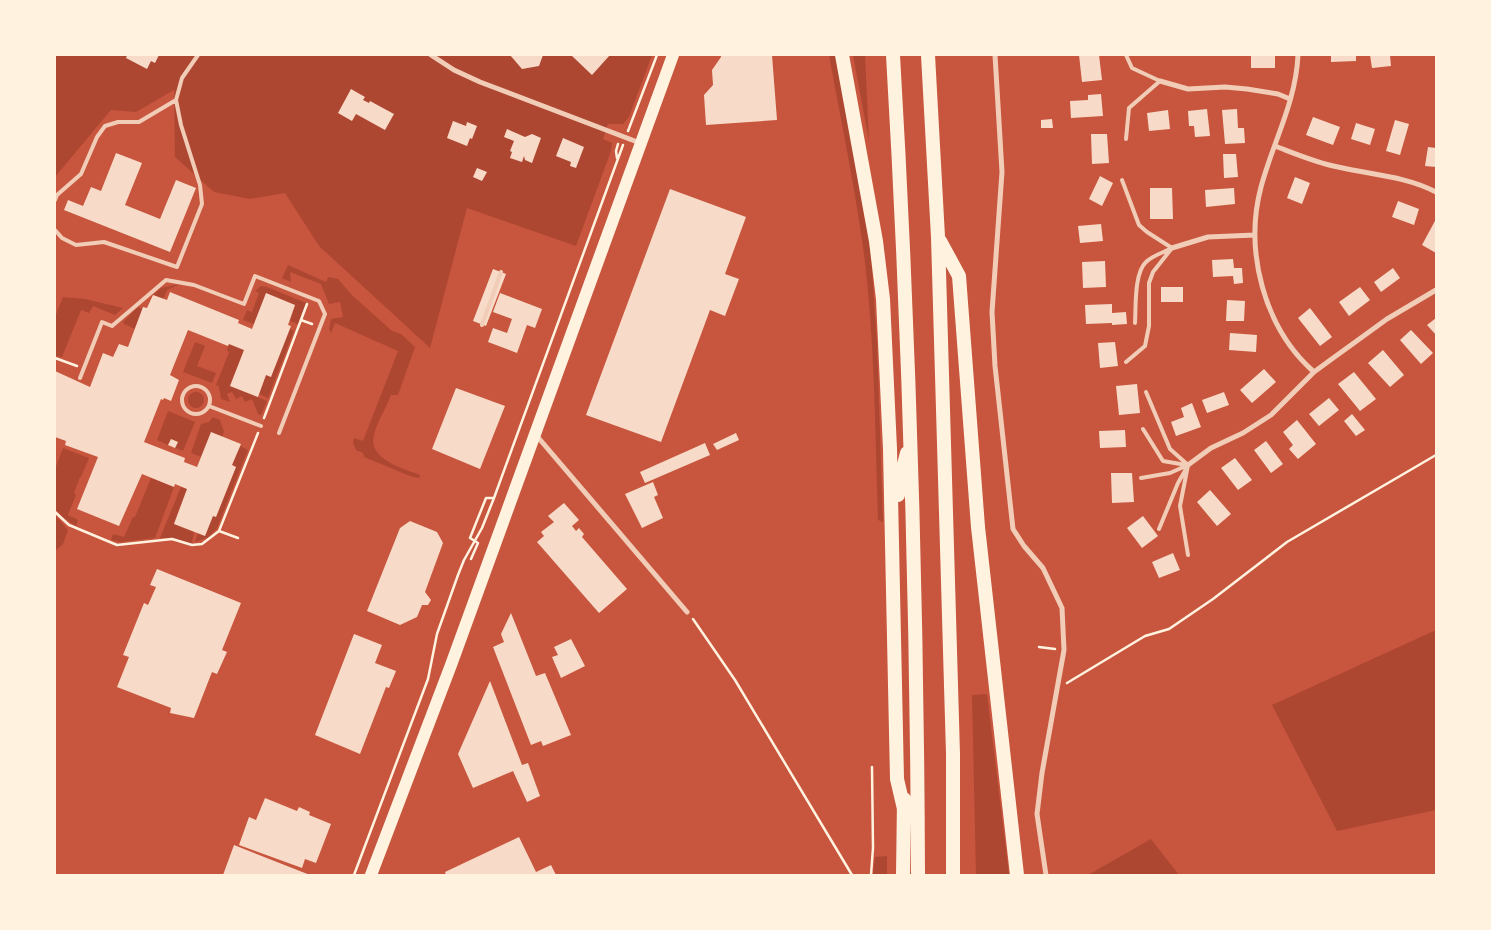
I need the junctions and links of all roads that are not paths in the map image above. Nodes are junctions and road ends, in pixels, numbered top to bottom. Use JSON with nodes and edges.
{"nodes":[{"id":1,"x":198,"y":55,"type":"edge"},
{"id":2,"x":431,"y":55,"type":"edge"},
{"id":3,"x":673,"y":55,"type":"edge"},
{"id":4,"x":842,"y":55,"type":"edge"},
{"id":5,"x":893,"y":55,"type":"edge"},
{"id":6,"x":928,"y":55,"type":"edge"},
{"id":7,"x":995,"y":55,"type":"edge"},
{"id":8,"x":1126,"y":55,"type":"edge"},
{"id":9,"x":1298,"y":55,"type":"edge"},
{"id":10,"x":1160,"y":82,"type":"junction"},
{"id":11,"x":1290,"y":99,"type":"junction"},
{"id":12,"x":176,"y":100,"type":"junction"},
{"id":13,"x":1126,"y":139,"type":"dead end"},
{"id":14,"x":641,"y":143,"type":"junction"},
{"id":15,"x":1276,"y":146,"type":"junction"},
{"id":16,"x":1122,"y":180,"type":"dead end"},
{"id":17,"x":1436,"y":192,"type":"edge"},
{"id":18,"x":55,"y":200,"type":"edge"},
{"id":19,"x":55,"y":230,"type":"edge"},
{"id":20,"x":1255,"y":235,"type":"junction"},
{"id":21,"x":938,"y":236,"type":"junction"},
{"id":22,"x":1172,"y":248,"type":"junction"},
{"id":23,"x":501,"y":272,"type":"dead end"},
{"id":24,"x":1436,"y":290,"type":"edge"},
{"id":25,"x":1135,"y":323,"type":"dead end"},
{"id":26,"x":482,"y":324,"type":"dead end"},
{"id":27,"x":1126,"y":362,"type":"dead end"},
{"id":28,"x":1314,"y":372,"type":"junction"},
{"id":29,"x":80,"y":378,"type":"dead end"},
{"id":30,"x":1146,"y":392,"type":"dead end"},
{"id":31,"x":209,"y":406,"type":"junction"},
{"id":32,"x":260,"y":426,"type":"road end"},
{"id":33,"x":1143,"y":429,"type":"dead end"},
{"id":34,"x":279,"y":433,"type":"dead end"},
{"id":35,"x":535,"y":435,"type":"junction"},
{"id":36,"x":911,"y":438,"type":"junction"},
{"id":37,"x":1188,"y":466,"type":"junction"},
{"id":38,"x":1141,"y":478,"type":"dead end"},
{"id":39,"x":1159,"y":529,"type":"dead end"},
{"id":40,"x":1188,"y":555,"type":"dead end"},
{"id":41,"x":688,"y":612,"type":"road end"},
{"id":42,"x":904,"y":809,"type":"junction"},
{"id":43,"x":371,"y":875,"type":"edge"},
{"id":44,"x":903,"y":875,"type":"edge"},
{"id":45,"x":918,"y":875,"type":"edge"},
{"id":46,"x":953,"y":875,"type":"edge"},
{"id":47,"x":1017,"y":875,"type":"edge"},
{"id":48,"x":1046,"y":875,"type":"edge"}],
"edges":[{"from":1,"to":12,"type":"lane"},
{"from":2,"to":14,"type":"street"},
{"from":3,"to":14,"type":"main road"},
{"from":4,"to":42,"type":"highway"},
{"from":5,"to":36,"type":"highway"},
{"from":6,"to":21,"type":"highway"},
{"from":7,"to":48,"type":"street"},
{"from":8,"to":10,"type":"lane"},
{"from":9,"to":11,"type":"street"},
{"from":10,"to":11,"type":"street"},
{"from":10,"to":13,"type":"lane"},
{"from":11,"to":15,"type":"street"},
{"from":12,"to":18,"type":"lane"},
{"from":12,"to":19,"type":"lane"},
{"from":14,"to":35,"type":"main road"},
{"from":15,"to":17,"type":"street"},
{"from":15,"to":20,"type":"street"},
{"from":16,"to":22,"type":"lane"},
{"from":20,"to":22,"type":"street"},
{"from":20,"to":28,"type":"street"},
{"from":21,"to":46,"type":"highway"},
{"from":21,"to":47,"type":"highway"},
{"from":22,"to":25,"type":"lane"},
{"from":22,"to":27,"type":"lane"},
{"from":23,"to":26,"type":"lane"},
{"from":24,"to":28,"type":"street"},
{"from":28,"to":37,"type":"street"},
{"from":29,"to":34,"type":"lane"},
{"from":30,"to":37,"type":"lane"},
{"from":31,"to":31,"type":"lane"},
{"from":31,"to":32,"type":"lane"},
{"from":33,"to":37,"type":"lane"},
{"from":35,"to":41,"type":"street"},
{"from":35,"to":43,"type":"main road"},
{"from":36,"to":42,"type":"highway"},
{"from":36,"to":45,"type":"highway"},
{"from":37,"to":38,"type":"lane"},
{"from":37,"to":39,"type":"lane"},
{"from":37,"to":40,"type":"lane"},
{"from":42,"to":44,"type":"highway"}]}
